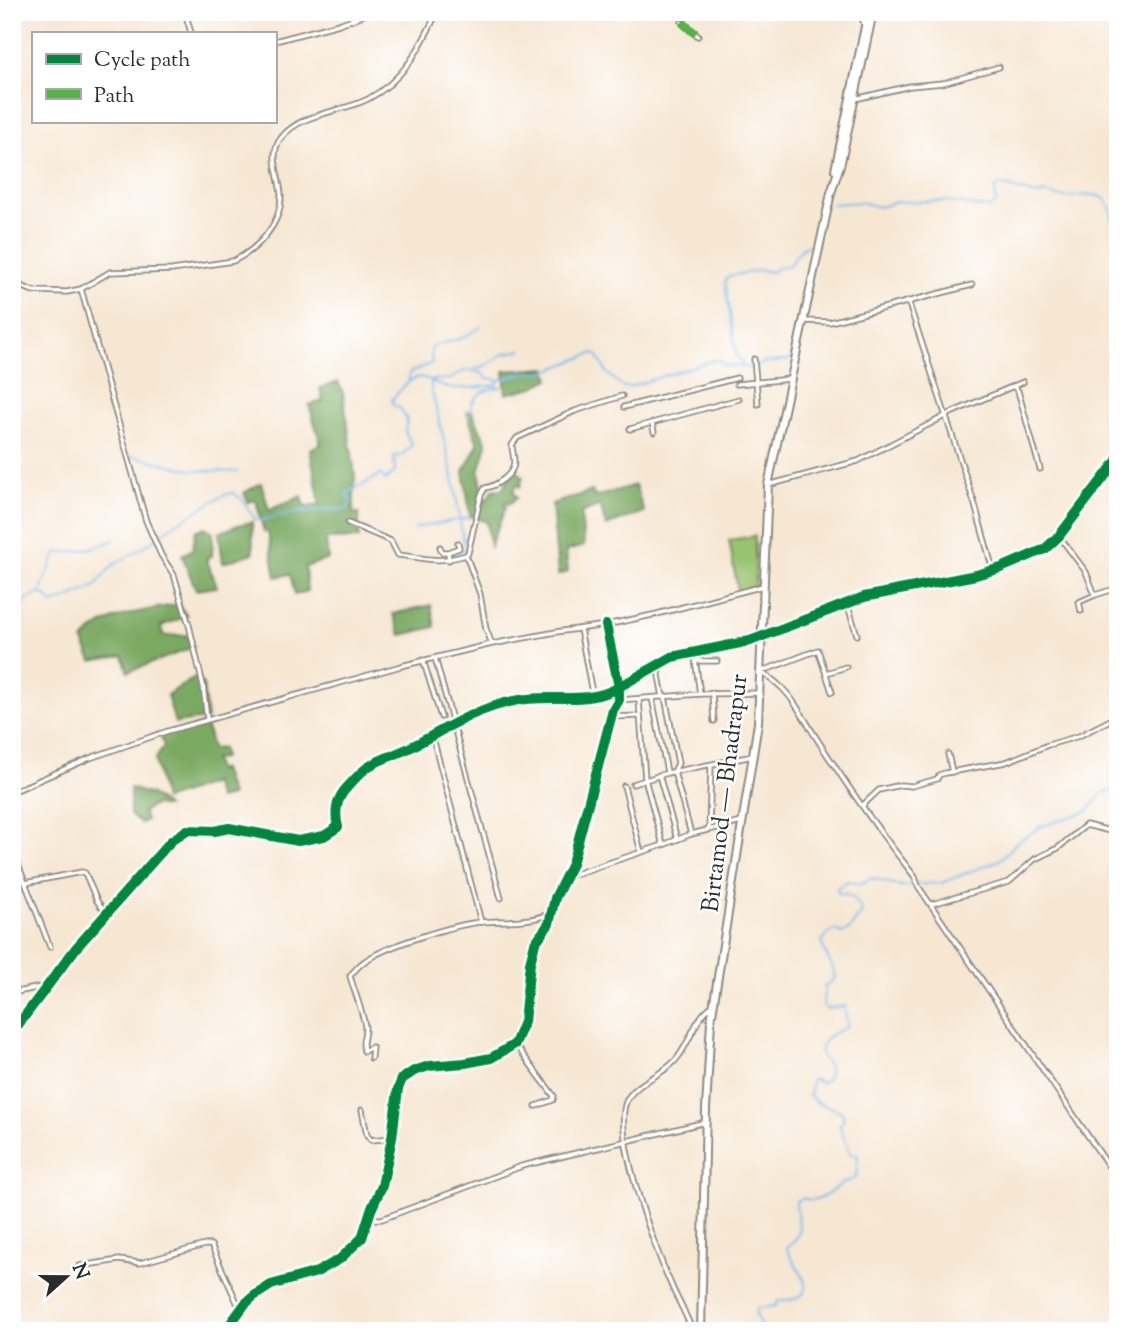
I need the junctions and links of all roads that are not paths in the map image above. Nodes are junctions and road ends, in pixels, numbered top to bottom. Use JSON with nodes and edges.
{"nodes":[{"id":1,"x":185,"y":12,"type":"edge"},
{"id":2,"x":373,"y":12,"type":"edge"},
{"id":3,"x":438,"y":12,"type":"edge"},
{"id":4,"x":859,"y":12,"type":"edge"},
{"id":5,"x":870,"y":12,"type":"edge"},
{"id":6,"x":682,"y":22,"type":"dead end"},
{"id":7,"x":867,"y":28,"type":"junction"},
{"id":8,"x":191,"y":32,"type":"edge"},
{"id":9,"x":698,"y":37,"type":"dead end"},
{"id":10,"x":276,"y":41,"type":"edge"},
{"id":11,"x":999,"y":67,"type":"dead end"},
{"id":12,"x":855,"y":99,"type":"junction"},
{"id":13,"x":834,"y":183,"type":"junction"},
{"id":14,"x":12,"y":282,"type":"edge"},
{"id":15,"x":972,"y":285,"type":"dead end"},
{"id":16,"x":81,"y":289,"type":"junction"},
{"id":17,"x":908,"y":301,"type":"junction"},
{"id":18,"x":805,"y":321,"type":"junction"},
{"id":19,"x":754,"y":359,"type":"dead end"},
{"id":20,"x":737,"y":378,"type":"dead end"},
{"id":21,"x":792,"y":379,"type":"junction"},
{"id":22,"x":756,"y":382,"type":"junction"},
{"id":23,"x":1023,"y":382,"type":"dead end"},
{"id":24,"x":737,"y":384,"type":"dead end"},
{"id":25,"x":1013,"y":386,"type":"junction"},
{"id":26,"x":622,"y":396,"type":"dead end"},
{"id":27,"x":739,"y":399,"type":"dead end"},
{"id":28,"x":758,"y":404,"type":"dead end"},
{"id":29,"x":624,"y":407,"type":"dead end"},
{"id":30,"x":945,"y":416,"type":"junction"},
{"id":31,"x":652,"y":422,"type":"junction"},
{"id":32,"x":630,"y":429,"type":"dead end"},
{"id":33,"x":654,"y":432,"type":"dead end"},
{"id":34,"x":1118,"y":459,"type":"edge"},
{"id":35,"x":1040,"y":468,"type":"dead end"},
{"id":36,"x":768,"y":485,"type":"junction"},
{"id":37,"x":348,"y":523,"type":"dead end"},
{"id":38,"x":1059,"y":536,"type":"junction"},
{"id":39,"x":458,"y":543,"type":"dead end"},
{"id":40,"x":440,"y":547,"type":"dead end"},
{"id":41,"x":448,"y":552,"type":"junction"},
{"id":42,"x":466,"y":555,"type":"junction"},
{"id":43,"x":449,"y":560,"type":"junction"},
{"id":44,"x":993,"y":570,"type":"junction"},
{"id":45,"x":763,"y":586,"type":"junction"},
{"id":46,"x":1095,"y":595,"type":"junction"},
{"id":47,"x":1118,"y":598,"type":"edge"},
{"id":48,"x":847,"y":603,"type":"junction"},
{"id":49,"x":1081,"y":611,"type":"dead end"},
{"id":50,"x":606,"y":625,"type":"junction"},
{"id":51,"x":580,"y":629,"type":"junction"},
{"id":52,"x":857,"y":635,"type":"dead end"},
{"id":53,"x":761,"y":637,"type":"junction"},
{"id":54,"x":492,"y":645,"type":"junction"},
{"id":55,"x":695,"y":652,"type":"junction"},
{"id":56,"x":435,"y":658,"type":"junction"},
{"id":57,"x":423,"y":660,"type":"junction"},
{"id":58,"x":696,"y":661,"type":"junction"},
{"id":59,"x":718,"y":661,"type":"dead end"},
{"id":60,"x":657,"y":665,"type":"junction"},
{"id":61,"x":846,"y":667,"type":"dead end"},
{"id":62,"x":760,"y":672,"type":"junction"},
{"id":63,"x":826,"y":673,"type":"junction"},
{"id":64,"x":619,"y":687,"type":"junction"},
{"id":65,"x":832,"y":692,"type":"dead end"},
{"id":66,"x":760,"y":693,"type":"junction"},
{"id":67,"x":700,"y":694,"type":"junction"},
{"id":68,"x":712,"y":694,"type":"junction"},
{"id":69,"x":664,"y":697,"type":"junction"},
{"id":70,"x":593,"y":698,"type":"junction"},
{"id":71,"x":652,"y":698,"type":"junction"},
{"id":72,"x":619,"y":700,"type":"junction"},
{"id":73,"x":639,"y":700,"type":"junction"},
{"id":74,"x":639,"y":716,"type":"junction"},
{"id":75,"x":1118,"y":716,"type":"edge"},
{"id":76,"x":441,"y":717,"type":"dead end"},
{"id":77,"x":612,"y":717,"type":"junction"},
{"id":78,"x":207,"y":719,"type":"junction"},
{"id":79,"x":714,"y":721,"type":"dead end"},
{"id":80,"x":455,"y":723,"type":"junction"},
{"id":81,"x":432,"y":734,"type":"junction"},
{"id":82,"x":948,"y":754,"type":"dead end"},
{"id":83,"x":753,"y":756,"type":"junction"},
{"id":84,"x":711,"y":765,"type":"junction"},
{"id":85,"x":674,"y":772,"type":"junction"},
{"id":86,"x":952,"y":772,"type":"junction"},
{"id":87,"x":667,"y":773,"type":"junction"},
{"id":88,"x":659,"y":775,"type":"junction"},
{"id":89,"x":645,"y":779,"type":"junction"},
{"id":90,"x":633,"y":784,"type":"dead end"},
{"id":91,"x":624,"y":786,"type":"dead end"},
{"id":92,"x":12,"y":792,"type":"edge"},
{"id":93,"x":863,"y":805,"type":"junction"},
{"id":94,"x":742,"y":822,"type":"junction"},
{"id":95,"x":709,"y":829,"type":"junction"},
{"id":96,"x":691,"y":834,"type":"junction"},
{"id":97,"x":1118,"y":834,"type":"edge"},
{"id":98,"x":677,"y":839,"type":"junction"},
{"id":99,"x":663,"y":845,"type":"junction"},
{"id":100,"x":12,"y":849,"type":"edge"},
{"id":101,"x":641,"y":852,"type":"junction"},
{"id":102,"x":566,"y":877,"type":"junction"},
{"id":103,"x":25,"y":883,"type":"junction"},
{"id":104,"x":501,"y":898,"type":"dead end"},
{"id":105,"x":932,"y":904,"type":"junction"},
{"id":106,"x":107,"y":914,"type":"junction"},
{"id":107,"x":551,"y":914,"type":"junction"},
{"id":108,"x":481,"y":922,"type":"junction"},
{"id":109,"x":50,"y":947,"type":"dead end"},
{"id":110,"x":48,"y":986,"type":"junction"},
{"id":111,"x":12,"y":993,"type":"edge"},
{"id":112,"x":714,"y":1005,"type":"junction"},
{"id":113,"x":12,"y":1033,"type":"edge"},
{"id":114,"x":515,"y":1044,"type":"junction"},
{"id":115,"x":371,"y":1058,"type":"dead end"},
{"id":116,"x":536,"y":1106,"type":"dead end"},
{"id":117,"x":362,"y":1110,"type":"dead end"},
{"id":118,"x":706,"y":1122,"type":"junction"},
{"id":119,"x":392,"y":1138,"type":"junction"},
{"id":120,"x":625,"y":1142,"type":"junction"},
{"id":121,"x":1118,"y":1180,"type":"edge"},
{"id":122,"x":367,"y":1219,"type":"junction"},
{"id":123,"x":80,"y":1266,"type":"dead end"},
{"id":124,"x":241,"y":1311,"type":"junction"},
{"id":125,"x":225,"y":1331,"type":"edge"},
{"id":126,"x":692,"y":1331,"type":"edge"},
{"id":127,"x":701,"y":1331,"type":"edge"}],
"edges":[{"from":1,"to":8,"type":"street"},
{"from":2,"to":10,"type":"street"},
{"from":3,"to":16,"type":"street"},
{"from":4,"to":7,"type":"street"},
{"from":5,"to":7,"type":"main road","name":"Birtamod — Bhadrapur"},
{"from":6,"to":9,"type":"street"},
{"from":7,"to":12,"type":"main road","name":"Birtamod — Bhadrapur"},
{"from":7,"to":13,"type":"main road","name":"Birtamod — Bhadrapur"},
{"from":11,"to":12,"type":"street"},
{"from":12,"to":13,"type":"main road","name":"Birtamod — Bhadrapur"},
{"from":13,"to":18,"type":"main road","name":"Birtamod — Bhadrapur"},
{"from":14,"to":16,"type":"street"},
{"from":15,"to":17,"type":"street"},
{"from":16,"to":78,"type":"street"},
{"from":17,"to":18,"type":"street"},
{"from":17,"to":30,"type":"street"},
{"from":18,"to":21,"type":"main road","name":"Birtamod — Bhadrapur"},
{"from":19,"to":22,"type":"street"},
{"from":20,"to":29,"type":"street"},
{"from":21,"to":22,"type":"street"},
{"from":21,"to":36,"type":"main road","name":"Birtamod — Bhadrapur"},
{"from":22,"to":24,"type":"street"},
{"from":22,"to":28,"type":"street"},
{"from":23,"to":25,"type":"street"},
{"from":25,"to":30,"type":"street"},
{"from":25,"to":35,"type":"street"},
{"from":26,"to":42,"type":"street"},
{"from":27,"to":31,"type":"street"},
{"from":30,"to":36,"type":"street"},
{"from":30,"to":44,"type":"street"},
{"from":31,"to":32,"type":"street"},
{"from":31,"to":33,"type":"street"},
{"from":34,"to":38,"type":"street"},
{"from":36,"to":45,"type":"main road","name":"Birtamod — Bhadrapur"},
{"from":37,"to":43,"type":"street"},
{"from":38,"to":44,"type":"street"},
{"from":38,"to":46,"type":"street"},
{"from":39,"to":41,"type":"street"},
{"from":40,"to":41,"type":"street"},
{"from":41,"to":43,"type":"street"},
{"from":42,"to":43,"type":"street"},
{"from":42,"to":54,"type":"street"},
{"from":44,"to":48,"type":"street"},
{"from":45,"to":50,"type":"street"},
{"from":45,"to":53,"type":"main road","name":"Birtamod — Bhadrapur"},
{"from":46,"to":47,"type":"street"},
{"from":46,"to":49,"type":"street"},
{"from":48,"to":52,"type":"street"},
{"from":48,"to":53,"type":"street"},
{"from":50,"to":51,"type":"street"},
{"from":50,"to":64,"type":"street"},
{"from":51,"to":54,"type":"street"},
{"from":51,"to":70,"type":"street"},
{"from":53,"to":55,"type":"street"},
{"from":53,"to":62,"type":"main road","name":"Birtamod — Bhadrapur"},
{"from":54,"to":56,"type":"street"},
{"from":55,"to":58,"type":"street"},
{"from":55,"to":60,"type":"street"},
{"from":56,"to":57,"type":"street"},
{"from":56,"to":80,"type":"street"},
{"from":57,"to":76,"type":"street"},
{"from":57,"to":78,"type":"street"},
{"from":58,"to":59,"type":"street"},
{"from":58,"to":67,"type":"street"},
{"from":60,"to":64,"type":"street"},
{"from":60,"to":69,"type":"street"},
{"from":61,"to":63,"type":"street"},
{"from":62,"to":63,"type":"street"},
{"from":62,"to":66,"type":"main road","name":"Birtamod — Bhadrapur"},
{"from":62,"to":93,"type":"street"},
{"from":63,"to":65,"type":"street"},
{"from":64,"to":70,"type":"street"},
{"from":64,"to":72,"type":"street"},
{"from":66,"to":68,"type":"street"},
{"from":66,"to":83,"type":"main road","name":"Birtamod — Bhadrapur"},
{"from":67,"to":68,"type":"street"},
{"from":67,"to":69,"type":"street"},
{"from":68,"to":79,"type":"street"},
{"from":69,"to":71,"type":"street"},
{"from":69,"to":85,"type":"street"},
{"from":70,"to":80,"type":"street"},
{"from":71,"to":73,"type":"street"},
{"from":71,"to":87,"type":"street"},
{"from":72,"to":73,"type":"street"},
{"from":72,"to":77,"type":"street"},
{"from":73,"to":74,"type":"street"},
{"from":74,"to":77,"type":"street"},
{"from":74,"to":89,"type":"street"},
{"from":75,"to":86,"type":"street"},
{"from":77,"to":102,"type":"street"},
{"from":78,"to":92,"type":"street"},
{"from":80,"to":81,"type":"street"},
{"from":80,"to":104,"type":"street"},
{"from":81,"to":106,"type":"street"},
{"from":81,"to":108,"type":"street"},
{"from":82,"to":86,"type":"street"},
{"from":83,"to":84,"type":"street"},
{"from":83,"to":94,"type":"main road","name":"Birtamod — Bhadrapur"},
{"from":84,"to":85,"type":"street"},
{"from":84,"to":95,"type":"street"},
{"from":85,"to":87,"type":"street"},
{"from":85,"to":96,"type":"street"},
{"from":86,"to":93,"type":"street"},
{"from":87,"to":88,"type":"street"},
{"from":88,"to":89,"type":"street"},
{"from":88,"to":98,"type":"street"},
{"from":89,"to":90,"type":"street"},
{"from":89,"to":99,"type":"street"},
{"from":91,"to":101,"type":"street"},
{"from":93,"to":105,"type":"street"},
{"from":94,"to":95,"type":"street"},
{"from":94,"to":112,"type":"main road","name":"Birtamod — Bhadrapur"},
{"from":95,"to":96,"type":"street"},
{"from":96,"to":98,"type":"street"},
{"from":97,"to":105,"type":"street"},
{"from":98,"to":99,"type":"street"},
{"from":99,"to":101,"type":"street"},
{"from":100,"to":103,"type":"street"},
{"from":101,"to":102,"type":"street"},
{"from":102,"to":107,"type":"street"},
{"from":103,"to":106,"type":"street"},
{"from":103,"to":109,"type":"street"},
{"from":105,"to":121,"type":"street"},
{"from":106,"to":110,"type":"street"},
{"from":107,"to":108,"type":"street"},
{"from":107,"to":114,"type":"street"},
{"from":108,"to":115,"type":"street"},
{"from":110,"to":111,"type":"street"},
{"from":110,"to":113,"type":"street"},
{"from":112,"to":118,"type":"main road","name":"Birtamod — Bhadrapur"},
{"from":112,"to":120,"type":"street"},
{"from":114,"to":116,"type":"street"},
{"from":114,"to":119,"type":"street"},
{"from":117,"to":119,"type":"street"},
{"from":118,"to":120,"type":"street"},
{"from":118,"to":127,"type":"main road","name":"Birtamod — Bhadrapur"},
{"from":119,"to":122,"type":"street"},
{"from":120,"to":122,"type":"street"},
{"from":120,"to":126,"type":"street"},
{"from":122,"to":124,"type":"street"},
{"from":123,"to":124,"type":"street"},
{"from":124,"to":125,"type":"street"}]}
